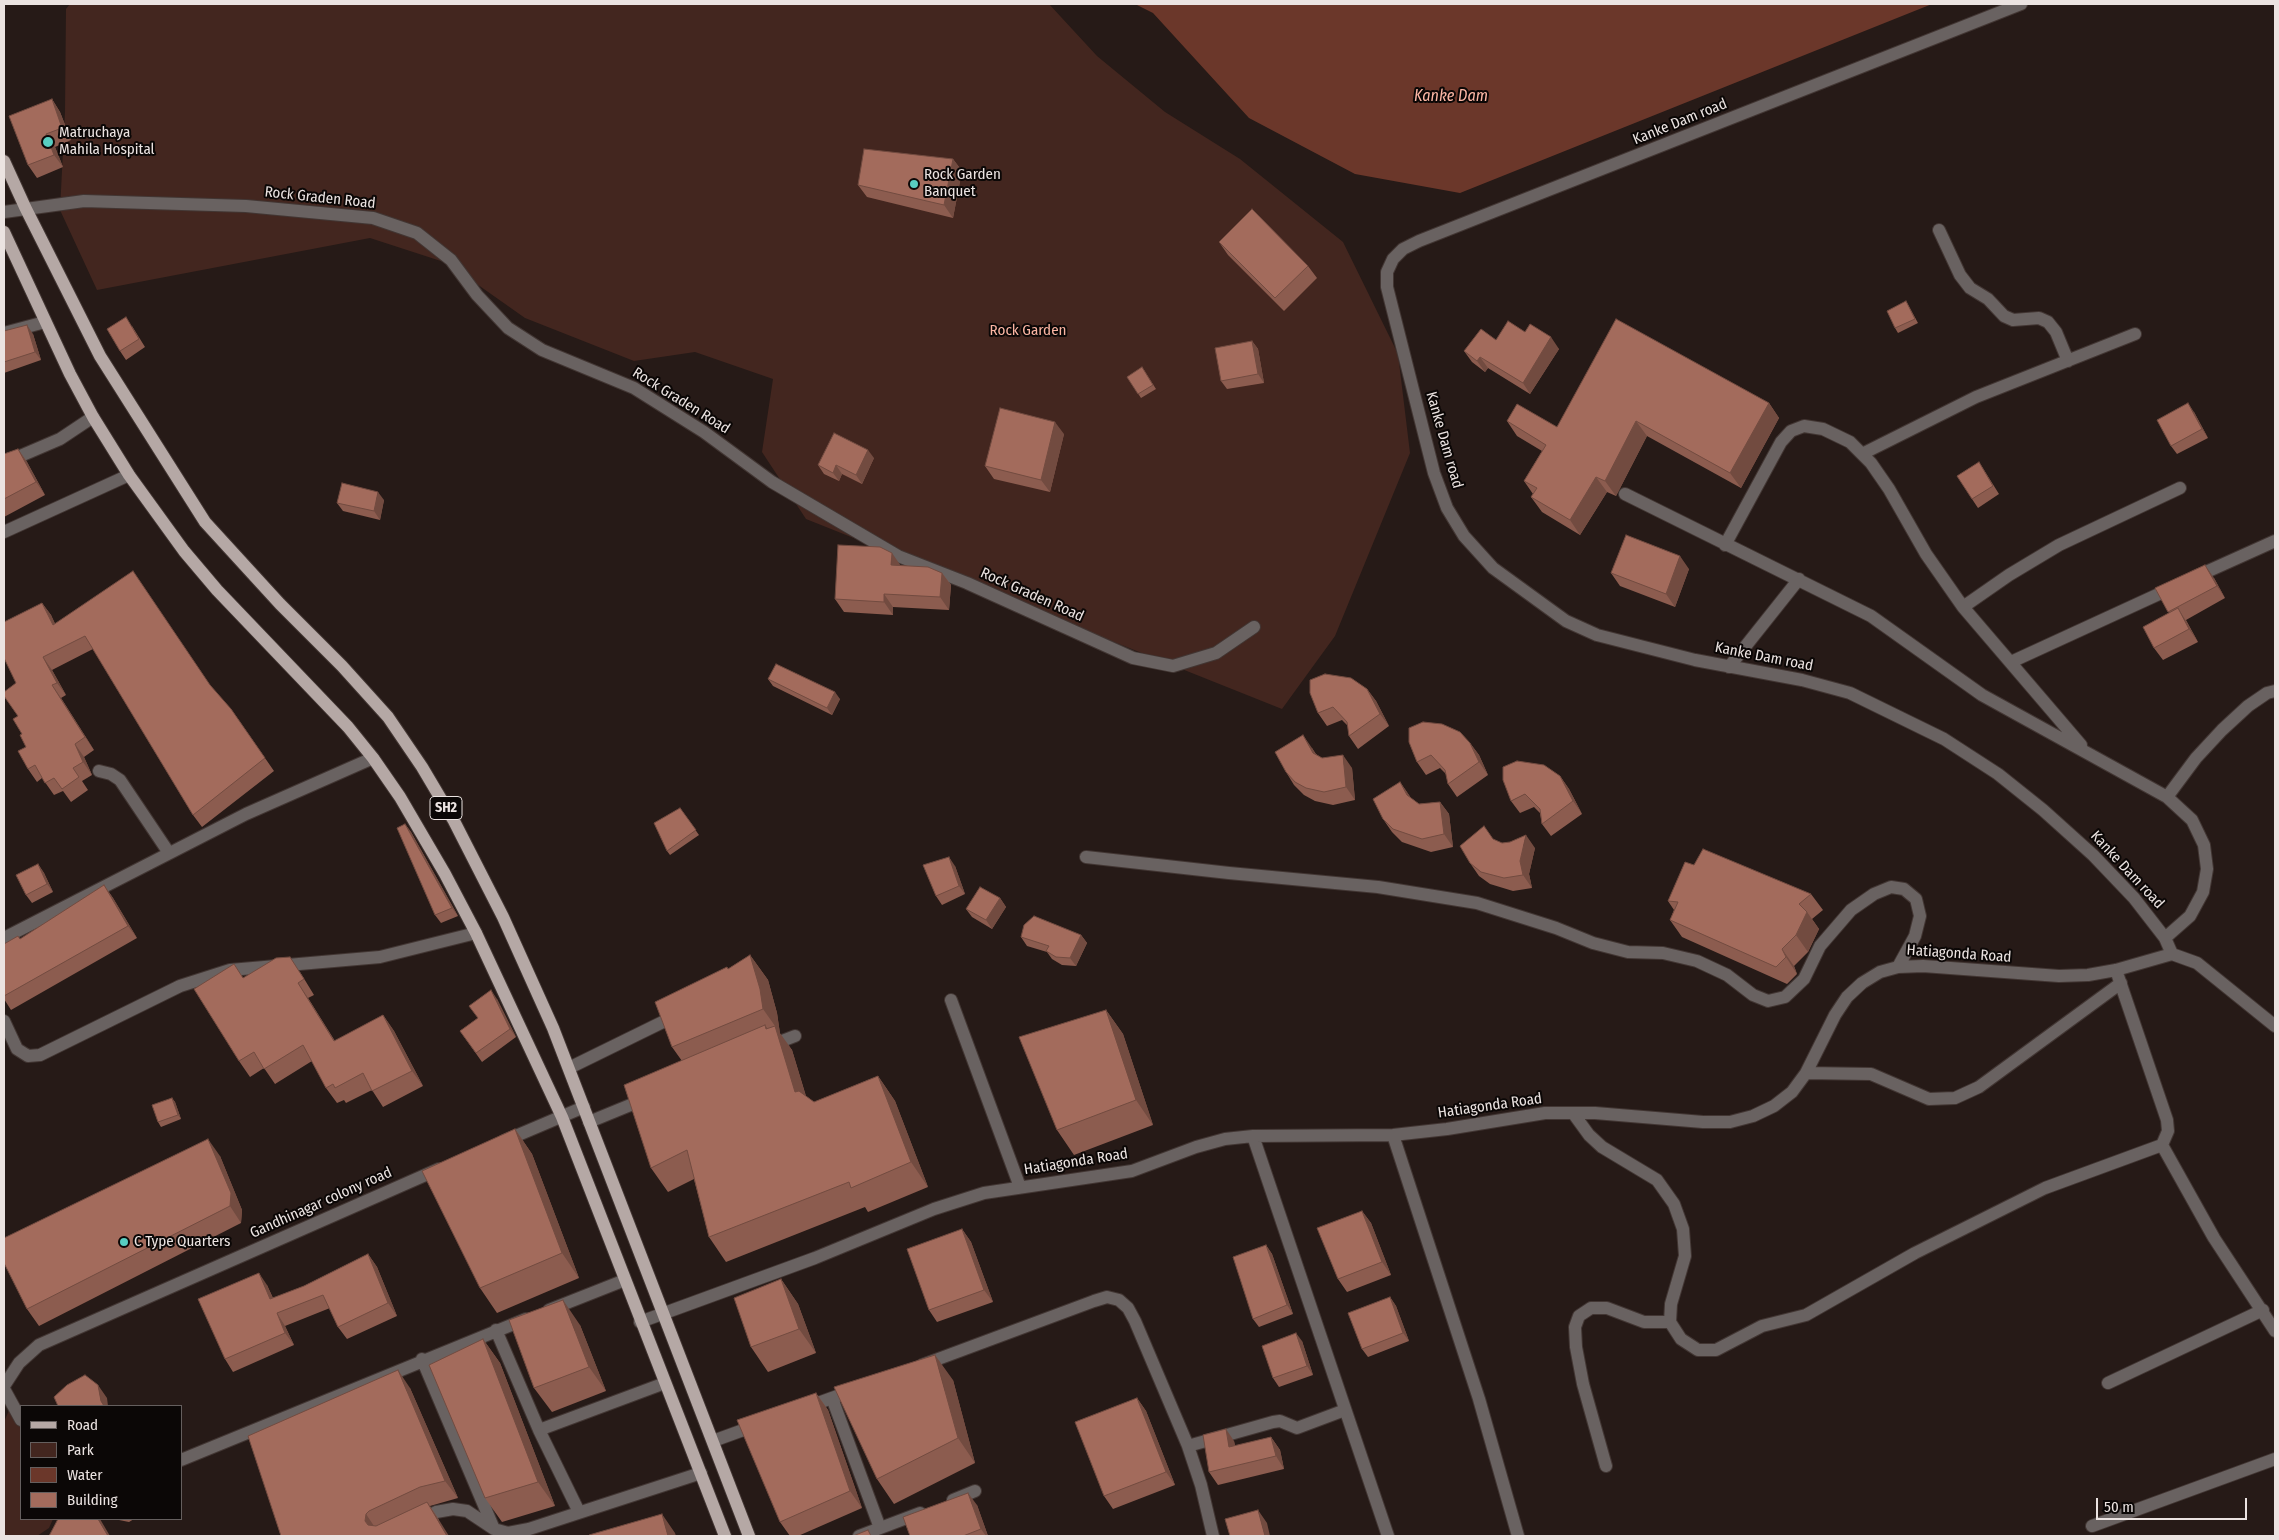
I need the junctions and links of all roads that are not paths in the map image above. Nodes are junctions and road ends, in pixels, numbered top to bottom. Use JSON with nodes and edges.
{"nodes":[{"id":1,"x":2022,"y":4,"type":"edge"},
{"id":2,"x":4,"y":161,"type":"edge"},
{"id":3,"x":25,"y":207,"type":"junction"},
{"id":4,"x":4,"y":212,"type":"edge"},
{"id":5,"x":1939,"y":230,"type":"dead end"},
{"id":6,"x":4,"y":232,"type":"edge"},
{"id":7,"x":45,"y":322,"type":"junction"},
{"id":8,"x":4,"y":333,"type":"edge"},
{"id":9,"x":2135,"y":334,"type":"dead end"},
{"id":10,"x":2068,"y":360,"type":"junction"},
{"id":11,"x":93,"y":417,"type":"junction"},
{"id":12,"x":1862,"y":454,"type":"junction"},
{"id":13,"x":4,"y":463,"type":"edge"},
{"id":14,"x":129,"y":474,"type":"junction"},
{"id":15,"x":2180,"y":488,"type":"dead end"},
{"id":16,"x":1625,"y":494,"type":"dead end"},
{"id":17,"x":4,"y":532,"type":"edge"},
{"id":18,"x":2275,"y":541,"type":"edge"},
{"id":19,"x":1725,"y":545,"type":"junction"},
{"id":20,"x":1799,"y":579,"type":"junction"},
{"id":21,"x":1964,"y":607,"type":"junction"},
{"id":22,"x":1254,"y":627,"type":"dead end"},
{"id":23,"x":2011,"y":662,"type":"junction"},
{"id":24,"x":1729,"y":667,"type":"junction"},
{"id":25,"x":2274,"y":688,"type":"edge"},
{"id":26,"x":2086,"y":750,"type":"junction"},
{"id":27,"x":373,"y":758,"type":"junction"},
{"id":28,"x":99,"y":772,"type":"dead end"},
{"id":29,"x":2167,"y":797,"type":"junction"},
{"id":30,"x":169,"y":853,"type":"junction"},
{"id":31,"x":1086,"y":857,"type":"dead end"},
{"id":32,"x":476,"y":932,"type":"junction"},
{"id":33,"x":4,"y":938,"type":"edge"},
{"id":34,"x":2165,"y":938,"type":"junction"},
{"id":35,"x":2172,"y":954,"type":"junction"},
{"id":36,"x":1898,"y":967,"type":"junction"},
{"id":37,"x":2116,"y":970,"type":"junction"},
{"id":38,"x":2121,"y":983,"type":"junction"},
{"id":39,"x":951,"y":1000,"type":"dead end"},
{"id":40,"x":693,"y":1008,"type":"edge"},
{"id":41,"x":4,"y":1022,"type":"edge"},
{"id":42,"x":2275,"y":1026,"type":"edge"},
{"id":43,"x":795,"y":1036,"type":"dead end"},
{"id":44,"x":759,"y":1051,"type":"edge"},
{"id":45,"x":569,"y":1068,"type":"junction"},
{"id":46,"x":1806,"y":1073,"type":"junction"},
{"id":47,"x":661,"y":1092,"type":"edge"},
{"id":48,"x":584,"y":1107,"type":"junction"},
{"id":49,"x":1573,"y":1113,"type":"junction"},
{"id":50,"x":562,"y":1117,"type":"junction"},
{"id":51,"x":590,"y":1122,"type":"junction"},
{"id":52,"x":1393,"y":1135,"type":"junction"},
{"id":53,"x":1253,"y":1136,"type":"junction"},
{"id":54,"x":496,"y":1144,"type":"edge"},
{"id":55,"x":2162,"y":1145,"type":"junction"},
{"id":56,"x":451,"y":1164,"type":"edge"},
{"id":57,"x":1020,"y":1187,"type":"junction"},
{"id":58,"x":625,"y":1280,"type":"junction"},
{"id":59,"x":2263,"y":1310,"type":"junction"},
{"id":60,"x":664,"y":1314,"type":"junction"},
{"id":61,"x":640,"y":1322,"type":"junction"},
{"id":62,"x":1670,"y":1322,"type":"junction"},
{"id":63,"x":496,"y":1330,"type":"junction"},
{"id":64,"x":2275,"y":1331,"type":"edge"},
{"id":65,"x":422,"y":1360,"type":"junction"},
{"id":66,"x":906,"y":1371,"type":"edge"},
{"id":67,"x":665,"y":1383,"type":"junction"},
{"id":68,"x":2108,"y":1383,"type":"dead end"},
{"id":69,"x":869,"y":1384,"type":"edge"},
{"id":70,"x":4,"y":1387,"type":"edge"},
{"id":71,"x":832,"y":1398,"type":"junction"},
{"id":72,"x":1345,"y":1410,"type":"junction"},
{"id":73,"x":796,"y":1411,"type":"edge"},
{"id":74,"x":20,"y":1418,"type":"edge"},
{"id":75,"x":768,"y":1421,"type":"edge"},
{"id":76,"x":539,"y":1430,"type":"junction"},
{"id":77,"x":713,"y":1441,"type":"junction"},
{"id":78,"x":1188,"y":1446,"type":"junction"},
{"id":79,"x":2275,"y":1458,"type":"edge"},
{"id":80,"x":182,"y":1460,"type":"edge"},
{"id":81,"x":1606,"y":1466,"type":"dead end"},
{"id":82,"x":701,"y":1473,"type":"junction"},
{"id":83,"x":975,"y":1491,"type":"dead end"},
{"id":84,"x":579,"y":1512,"type":"junction"},
{"id":85,"x":411,"y":1524,"type":"edge"},
{"id":86,"x":2092,"y":1526,"type":"dead end"},
{"id":87,"x":880,"y":1528,"type":"junction"},
{"id":88,"x":494,"y":1529,"type":"junction"},
{"id":89,"x":725,"y":1536,"type":"edge"},
{"id":90,"x":749,"y":1536,"type":"edge"},
{"id":91,"x":859,"y":1536,"type":"edge"},
{"id":92,"x":1213,"y":1536,"type":"edge"},
{"id":93,"x":1388,"y":1536,"type":"edge"},
{"id":94,"x":1518,"y":1536,"type":"edge"}],
"edges":[{"from":1,"to":24,"type":"street","name":"Kanke Dam road"},
{"from":2,"to":3,"type":"main road","number":"SH2"},
{"from":3,"to":4,"type":"street","name":"Rock Graden Road"},
{"from":3,"to":22,"type":"street","name":"Rock Graden Road"},
{"from":3,"to":45,"type":"main road","number":"SH2"},
{"from":5,"to":10,"type":"street"},
{"from":6,"to":7,"type":"main road","number":"SH2"},
{"from":7,"to":8,"type":"street"},
{"from":7,"to":11,"type":"main road","number":"SH2"},
{"from":9,"to":10,"type":"street"},
{"from":10,"to":12,"type":"street"},
{"from":11,"to":13,"type":"street"},
{"from":11,"to":14,"type":"main road","number":"SH2"},
{"from":12,"to":19,"type":"street"},
{"from":12,"to":21,"type":"street"},
{"from":14,"to":17,"type":"street"},
{"from":14,"to":27,"type":"main road","number":"SH2"},
{"from":15,"to":21,"type":"street"},
{"from":16,"to":19,"type":"street"},
{"from":18,"to":23,"type":"street"},
{"from":19,"to":20,"type":"street"},
{"from":20,"to":24,"type":"street"},
{"from":20,"to":26,"type":"street"},
{"from":21,"to":23,"type":"street"},
{"from":23,"to":26,"type":"street"},
{"from":24,"to":34,"type":"street","name":"Kanke Dam road"},
{"from":25,"to":29,"type":"street"},
{"from":26,"to":29,"type":"street"},
{"from":27,"to":30,"type":"street"},
{"from":27,"to":32,"type":"main road","number":"SH2"},
{"from":28,"to":30,"type":"street"},
{"from":29,"to":34,"type":"street"},
{"from":30,"to":33,"type":"street"},
{"from":31,"to":36,"type":"street"},
{"from":32,"to":41,"type":"street"},
{"from":32,"to":50,"type":"main road","number":"SH2"},
{"from":34,"to":35,"type":"street","name":"Kanke Dam road"},
{"from":35,"to":37,"type":"street","name":"Hatiagonda Road"},
{"from":35,"to":42,"type":"street"},
{"from":36,"to":37,"type":"street","name":"Hatiagonda Road"},
{"from":36,"to":46,"type":"street","name":"Hatiagonda Road"},
{"from":37,"to":38,"type":"street"},
{"from":38,"to":46,"type":"street"},
{"from":38,"to":55,"type":"street"},
{"from":39,"to":57,"type":"street"},
{"from":40,"to":45,"type":"street"},
{"from":43,"to":44,"type":"street"},
{"from":45,"to":48,"type":"main road","number":"SH2"},
{"from":46,"to":49,"type":"street","name":"Hatiagonda Road"},
{"from":47,"to":51,"type":"street"},
{"from":48,"to":50,"type":"street"},
{"from":48,"to":51,"type":"main road","number":"SH2"},
{"from":49,"to":52,"type":"street","name":"Hatiagonda Road"},
{"from":49,"to":62,"type":"street"},
{"from":50,"to":54,"type":"street"},
{"from":50,"to":58,"type":"main road","number":"SH2"},
{"from":51,"to":60,"type":"main road","number":"SH2"},
{"from":52,"to":53,"type":"street","name":"Hatiagonda Road"},
{"from":52,"to":94,"type":"street"},
{"from":53,"to":57,"type":"street","name":"Hatiagonda Road"},
{"from":53,"to":72,"type":"street"},
{"from":55,"to":59,"type":"street"},
{"from":55,"to":62,"type":"street"},
{"from":56,"to":70,"type":"street","name":"Gandhinagar colony road"},
{"from":57,"to":60,"type":"street","name":"Hatiagonda Road"},
{"from":58,"to":61,"type":"main road","number":"SH2"},
{"from":58,"to":63,"type":"street"},
{"from":59,"to":64,"type":"street"},
{"from":59,"to":68,"type":"street"},
{"from":60,"to":61,"type":"street","name":"Hatiagonda Road"},
{"from":60,"to":77,"type":"main road","number":"SH2"},
{"from":61,"to":67,"type":"main road","number":"SH2"},
{"from":62,"to":81,"type":"street"},
{"from":63,"to":65,"type":"street"},
{"from":63,"to":76,"type":"street"},
{"from":65,"to":80,"type":"street"},
{"from":65,"to":88,"type":"street"},
{"from":66,"to":78,"type":"street"},
{"from":67,"to":76,"type":"street"},
{"from":67,"to":82,"type":"main road","number":"SH2"},
{"from":69,"to":71,"type":"street"},
{"from":70,"to":74,"type":"street"},
{"from":71,"to":73,"type":"street"},
{"from":71,"to":87,"type":"street"},
{"from":72,"to":78,"type":"street"},
{"from":72,"to":93,"type":"street"},
{"from":75,"to":77,"type":"street"},
{"from":76,"to":84,"type":"street"},
{"from":77,"to":90,"type":"main road","number":"SH2"},
{"from":78,"to":92,"type":"street"},
{"from":79,"to":86,"type":"street"},
{"from":82,"to":84,"type":"street"},
{"from":82,"to":89,"type":"main road","number":"SH2"},
{"from":83,"to":87,"type":"street"},
{"from":84,"to":88,"type":"street"},
{"from":85,"to":88,"type":"street"},
{"from":87,"to":91,"type":"street"}]}
